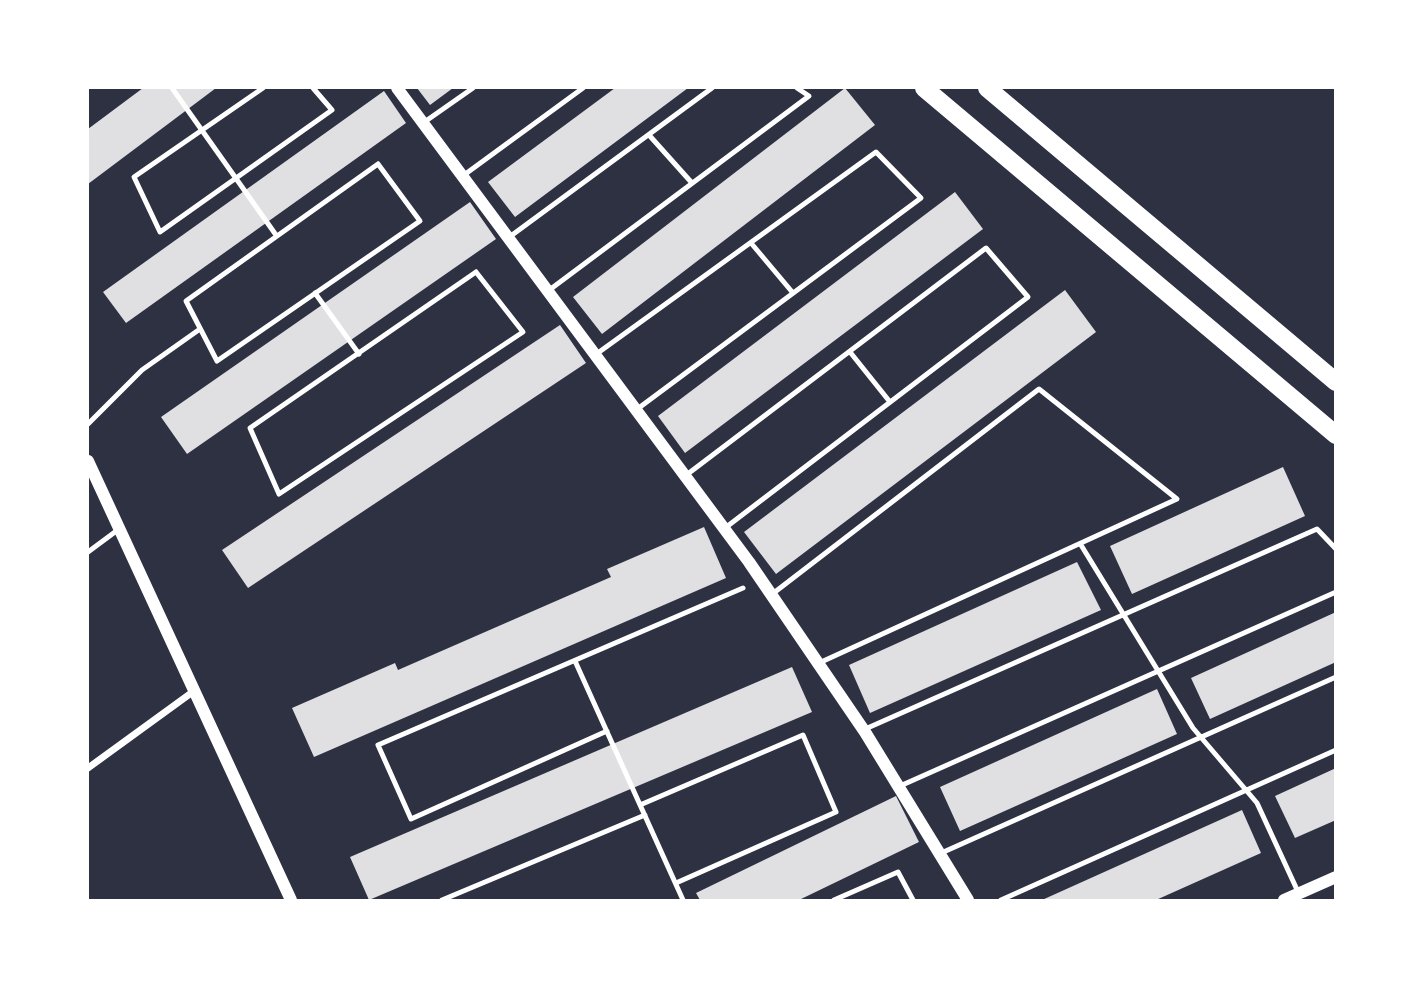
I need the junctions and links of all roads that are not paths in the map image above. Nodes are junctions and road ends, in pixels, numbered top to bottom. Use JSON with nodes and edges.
{"nodes":[{"id":1,"x":172,"y":88,"type":"edge"},
{"id":2,"x":263,"y":88,"type":"edge"},
{"id":3,"x":313,"y":88,"type":"edge"},
{"id":4,"x":397,"y":88,"type":"edge"},
{"id":5,"x":473,"y":88,"type":"edge"},
{"id":6,"x":583,"y":88,"type":"edge"},
{"id":7,"x":712,"y":88,"type":"edge"},
{"id":8,"x":797,"y":88,"type":"edge"},
{"id":9,"x":924,"y":88,"type":"edge"},
{"id":10,"x":987,"y":88,"type":"edge"},
{"id":11,"x":423,"y":123,"type":"junction"},
{"id":12,"x":203,"y":131,"type":"junction"},
{"id":13,"x":649,"y":135,"type":"junction"},
{"id":14,"x":236,"y":177,"type":"junction"},
{"id":15,"x":463,"y":177,"type":"junction"},
{"id":16,"x":692,"y":183,"type":"junction"},
{"id":17,"x":276,"y":235,"type":"junction"},
{"id":18,"x":508,"y":238,"type":"junction"},
{"id":19,"x":751,"y":243,"type":"junction"},
{"id":20,"x":548,"y":291,"type":"junction"},
{"id":21,"x":315,"y":293,"type":"junction"},
{"id":22,"x":793,"y":293,"type":"junction"},
{"id":23,"x":200,"y":329,"type":"junction"},
{"id":24,"x":850,"y":352,"type":"junction"},
{"id":25,"x":359,"y":354,"type":"junction"},
{"id":26,"x":595,"y":355,"type":"junction"},
{"id":27,"x":1335,"y":382,"type":"edge"},
{"id":28,"x":890,"y":402,"type":"junction"},
{"id":29,"x":636,"y":410,"type":"junction"},
{"id":30,"x":88,"y":424,"type":"edge"},
{"id":31,"x":1335,"y":435,"type":"edge"},
{"id":32,"x":88,"y":461,"type":"edge"},
{"id":33,"x":685,"y":476,"type":"junction"},
{"id":34,"x":119,"y":529,"type":"junction"},
{"id":35,"x":724,"y":529,"type":"junction"},
{"id":36,"x":1081,"y":545,"type":"junction"},
{"id":37,"x":1335,"y":549,"type":"edge"},
{"id":38,"x":88,"y":552,"type":"edge"},
{"id":39,"x":743,"y":588,"type":"dead end"},
{"id":40,"x":1335,"y":592,"type":"edge"},
{"id":41,"x":771,"y":595,"type":"junction"},
{"id":42,"x":1121,"y":616,"type":"junction"},
{"id":43,"x":575,"y":661,"type":"junction"},
{"id":44,"x":818,"y":664,"type":"junction"},
{"id":45,"x":1157,"y":671,"type":"junction"},
{"id":46,"x":1335,"y":677,"type":"edge"},
{"id":47,"x":194,"y":691,"type":"junction"},
{"id":48,"x":863,"y":730,"type":"junction"},
{"id":49,"x":607,"y":731,"type":"junction"},
{"id":50,"x":1200,"y":737,"type":"junction"},
{"id":51,"x":1335,"y":750,"type":"edge"},
{"id":52,"x":88,"y":768,"type":"edge"},
{"id":53,"x":898,"y":787,"type":"junction"},
{"id":54,"x":1245,"y":790,"type":"junction"},
{"id":55,"x":640,"y":805,"type":"junction"},
{"id":56,"x":645,"y":815,"type":"junction"},
{"id":57,"x":939,"y":854,"type":"junction"},
{"id":58,"x":1335,"y":877,"type":"edge"},
{"id":59,"x":676,"y":883,"type":"junction"},
{"id":60,"x":1299,"y":894,"type":"junction"},
{"id":61,"x":442,"y":900,"type":"edge"},
{"id":62,"x":291,"y":901,"type":"edge"},
{"id":63,"x":683,"y":901,"type":"edge"},
{"id":64,"x":834,"y":901,"type":"edge"},
{"id":65,"x":913,"y":901,"type":"edge"},
{"id":66,"x":968,"y":901,"type":"edge"},
{"id":67,"x":1001,"y":901,"type":"edge"},
{"id":68,"x":1284,"y":901,"type":"edge"}],
"edges":[{"from":1,"to":12,"type":"lane"},
{"from":2,"to":12,"type":"lane"},
{"from":3,"to":14,"type":"lane"},
{"from":4,"to":11,"type":"street"},
{"from":5,"to":11,"type":"lane"},
{"from":6,"to":15,"type":"lane"},
{"from":7,"to":13,"type":"lane"},
{"from":8,"to":16,"type":"lane"},
{"from":9,"to":31,"type":"main road"},
{"from":10,"to":27,"type":"main road"},
{"from":11,"to":15,"type":"street"},
{"from":12,"to":14,"type":"lane"},
{"from":12,"to":14,"type":"lane"},
{"from":13,"to":16,"type":"lane"},
{"from":13,"to":18,"type":"lane"},
{"from":14,"to":17,"type":"lane"},
{"from":15,"to":18,"type":"street"},
{"from":16,"to":20,"type":"lane"},
{"from":17,"to":21,"type":"lane"},
{"from":17,"to":23,"type":"lane"},
{"from":18,"to":20,"type":"street"},
{"from":19,"to":22,"type":"lane"},
{"from":19,"to":22,"type":"lane"},
{"from":19,"to":26,"type":"lane"},
{"from":20,"to":26,"type":"street"},
{"from":21,"to":23,"type":"lane"},
{"from":21,"to":25,"type":"lane"},
{"from":22,"to":29,"type":"lane"},
{"from":23,"to":30,"type":"lane"},
{"from":24,"to":28,"type":"lane"},
{"from":24,"to":28,"type":"lane"},
{"from":24,"to":33,"type":"lane"},
{"from":25,"to":25,"type":"lane"},
{"from":26,"to":29,"type":"street"},
{"from":28,"to":35,"type":"lane"},
{"from":29,"to":33,"type":"street"},
{"from":32,"to":34,"type":"street"},
{"from":33,"to":35,"type":"street"},
{"from":34,"to":38,"type":"lane"},
{"from":34,"to":47,"type":"street"},
{"from":35,"to":41,"type":"street"},
{"from":36,"to":41,"type":"lane"},
{"from":36,"to":42,"type":"lane"},
{"from":36,"to":44,"type":"lane"},
{"from":37,"to":42,"type":"lane"},
{"from":39,"to":43,"type":"lane"},
{"from":40,"to":45,"type":"lane"},
{"from":41,"to":44,"type":"street"},
{"from":42,"to":45,"type":"lane"},
{"from":42,"to":48,"type":"lane"},
{"from":43,"to":49,"type":"lane"},
{"from":43,"to":49,"type":"lane"},
{"from":44,"to":48,"type":"street"},
{"from":45,"to":50,"type":"lane"},
{"from":45,"to":53,"type":"lane"},
{"from":46,"to":50,"type":"lane"},
{"from":47,"to":52,"type":"street"},
{"from":47,"to":62,"type":"street"},
{"from":48,"to":53,"type":"street"},
{"from":49,"to":55,"type":"lane"},
{"from":50,"to":54,"type":"lane"},
{"from":50,"to":57,"type":"lane"},
{"from":51,"to":54,"type":"lane"},
{"from":53,"to":57,"type":"street"},
{"from":54,"to":60,"type":"lane"},
{"from":54,"to":67,"type":"lane"},
{"from":55,"to":56,"type":"lane"},
{"from":55,"to":59,"type":"lane"},
{"from":56,"to":59,"type":"lane"},
{"from":56,"to":61,"type":"lane"},
{"from":57,"to":66,"type":"street"},
{"from":58,"to":60,"type":"street"},
{"from":59,"to":63,"type":"lane"},
{"from":60,"to":68,"type":"street"},
{"from":64,"to":65,"type":"lane"}]}
